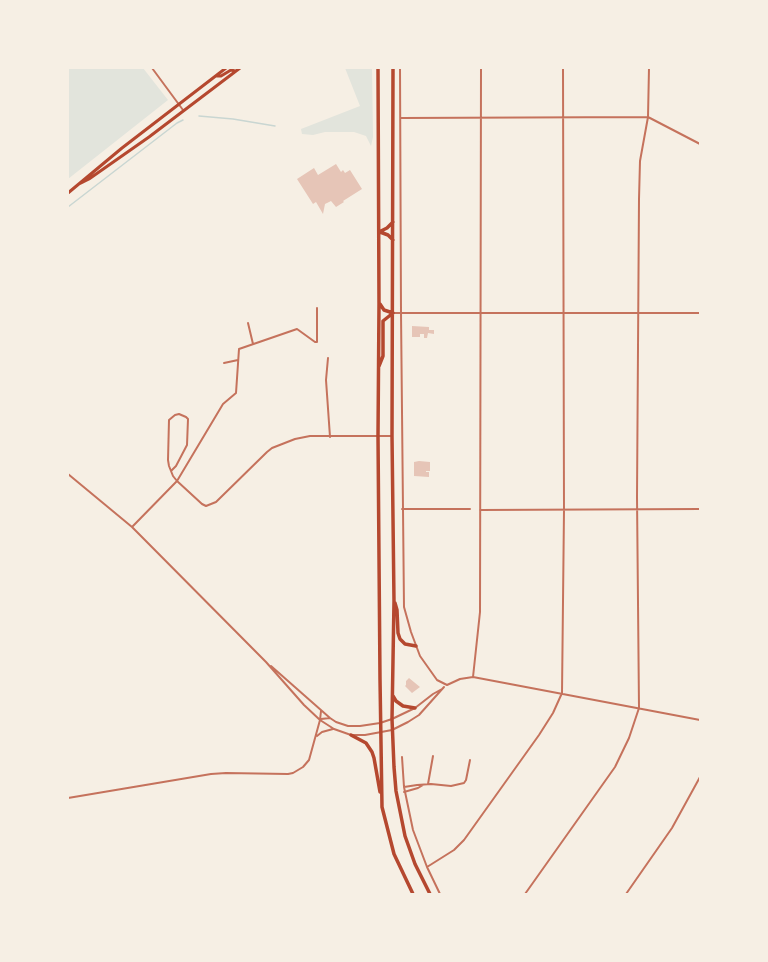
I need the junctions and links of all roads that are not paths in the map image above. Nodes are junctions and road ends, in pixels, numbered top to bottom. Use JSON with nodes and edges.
{"nodes":[{"id":1,"x":152,"y":68,"type":"edge"},
{"id":2,"x":226,"y":68,"type":"edge"},
{"id":3,"x":240,"y":68,"type":"edge"},
{"id":4,"x":378,"y":68,"type":"edge"},
{"id":5,"x":393,"y":68,"type":"edge"},
{"id":6,"x":400,"y":68,"type":"edge"},
{"id":7,"x":481,"y":68,"type":"edge"},
{"id":8,"x":563,"y":68,"type":"edge"},
{"id":9,"x":649,"y":68,"type":"edge"},
{"id":10,"x":235,"y":71,"type":"junction"},
{"id":11,"x":216,"y":76,"type":"junction"},
{"id":12,"x":179,"y":105,"type":"junction"},
{"id":13,"x":183,"y":110,"type":"junction"},
{"id":14,"x":562,"y":117,"type":"junction"},
{"id":15,"x":648,"y":117,"type":"junction"},
{"id":16,"x":401,"y":118,"type":"junction"},
{"id":17,"x":481,"y":118,"type":"junction"},
{"id":18,"x":700,"y":144,"type":"edge"},
{"id":19,"x":80,"y":184,"type":"junction"},
{"id":20,"x":68,"y":193,"type":"edge"},
{"id":21,"x":393,"y":222,"type":"junction"},
{"id":22,"x":379,"y":232,"type":"junction"},
{"id":23,"x":393,"y":241,"type":"junction"},
{"id":24,"x":380,"y":304,"type":"junction"},
{"id":25,"x":316,"y":308,"type":"dead end"},
{"id":26,"x":393,"y":313,"type":"junction"},
{"id":27,"x":401,"y":313,"type":"junction"},
{"id":28,"x":480,"y":313,"type":"junction"},
{"id":29,"x":563,"y":313,"type":"junction"},
{"id":30,"x":639,"y":313,"type":"junction"},
{"id":31,"x":700,"y":313,"type":"edge"},
{"id":32,"x":248,"y":323,"type":"dead end"},
{"id":33,"x":253,"y":344,"type":"junction"},
{"id":34,"x":328,"y":358,"type":"dead end"},
{"id":35,"x":238,"y":360,"type":"junction"},
{"id":36,"x":224,"y":362,"type":"dead end"},
{"id":37,"x":379,"y":366,"type":"junction"},
{"id":38,"x":378,"y":436,"type":"junction"},
{"id":39,"x":392,"y":436,"type":"junction"},
{"id":40,"x":330,"y":437,"type":"junction"},
{"id":41,"x":171,"y":470,"type":"junction"},
{"id":42,"x":68,"y":474,"type":"edge"},
{"id":43,"x":177,"y":481,"type":"junction"},
{"id":44,"x":402,"y":509,"type":"junction"},
{"id":45,"x":470,"y":509,"type":"dead end"},
{"id":46,"x":637,"y":509,"type":"junction"},
{"id":47,"x":700,"y":509,"type":"edge"},
{"id":48,"x":480,"y":510,"type":"junction"},
{"id":49,"x":564,"y":510,"type":"junction"},
{"id":50,"x":132,"y":527,"type":"junction"},
{"id":51,"x":394,"y":601,"type":"junction"},
{"id":52,"x":416,"y":646,"type":"junction"},
{"id":53,"x":266,"y":662,"type":"junction"},
{"id":54,"x":473,"y":676,"type":"junction"},
{"id":55,"x":447,"y":685,"type":"junction"},
{"id":56,"x":444,"y":687,"type":"junction"},
{"id":57,"x":562,"y":693,"type":"junction"},
{"id":58,"x":393,"y":695,"type":"junction"},
{"id":59,"x":415,"y":708,"type":"junction"},
{"id":60,"x":639,"y":708,"type":"junction"},
{"id":61,"x":321,"y":710,"type":"junction"},
{"id":62,"x":330,"y":718,"type":"junction"},
{"id":63,"x":392,"y":719,"type":"junction"},
{"id":64,"x":320,"y":720,"type":"junction"},
{"id":65,"x":700,"y":720,"type":"edge"},
{"id":66,"x":380,"y":723,"type":"junction"},
{"id":67,"x":334,"y":729,"type":"junction"},
{"id":68,"x":392,"y":730,"type":"junction"},
{"id":69,"x":381,"y":732,"type":"junction"},
{"id":70,"x":351,"y":735,"type":"junction"},
{"id":71,"x":316,"y":736,"type":"junction"},
{"id":72,"x":433,"y":756,"type":"dead end"},
{"id":73,"x":402,"y":757,"type":"dead end"},
{"id":74,"x":470,"y":760,"type":"dead end"},
{"id":75,"x":700,"y":777,"type":"edge"},
{"id":76,"x":428,"y":784,"type":"junction"},
{"id":77,"x":424,"y":785,"type":"junction"},
{"id":78,"x":404,"y":788,"type":"junction"},
{"id":79,"x":404,"y":792,"type":"junction"},
{"id":80,"x":68,"y":798,"type":"edge"},
{"id":81,"x":382,"y":807,"type":"junction"},
{"id":82,"x":427,"y":867,"type":"junction"},
{"id":83,"x":413,"y":894,"type":"edge"},
{"id":84,"x":430,"y":894,"type":"edge"},
{"id":85,"x":440,"y":894,"type":"edge"},
{"id":86,"x":525,"y":894,"type":"edge"},
{"id":87,"x":626,"y":894,"type":"edge"}],
"edges":[{"from":1,"to":12,"type":"street"},
{"from":2,"to":11,"type":"main road"},
{"from":3,"to":10,"type":"main road"},
{"from":4,"to":22,"type":"main road"},
{"from":5,"to":21,"type":"main road"},
{"from":6,"to":16,"type":"street"},
{"from":7,"to":17,"type":"street"},
{"from":8,"to":14,"type":"street"},
{"from":9,"to":15,"type":"street"},
{"from":10,"to":11,"type":"main road"},
{"from":10,"to":13,"type":"main road"},
{"from":11,"to":12,"type":"main road"},
{"from":12,"to":13,"type":"street"},
{"from":12,"to":19,"type":"main road"},
{"from":13,"to":19,"type":"main road"},
{"from":14,"to":15,"type":"street"},
{"from":14,"to":17,"type":"street"},
{"from":14,"to":29,"type":"street"},
{"from":15,"to":18,"type":"street"},
{"from":15,"to":30,"type":"street"},
{"from":16,"to":17,"type":"street"},
{"from":16,"to":27,"type":"street"},
{"from":17,"to":28,"type":"street"},
{"from":19,"to":20,"type":"main road"},
{"from":21,"to":22,"type":"main road"},
{"from":21,"to":23,"type":"main road"},
{"from":22,"to":23,"type":"main road"},
{"from":22,"to":24,"type":"main road"},
{"from":23,"to":26,"type":"main road"},
{"from":24,"to":26,"type":"main road"},
{"from":24,"to":37,"type":"main road"},
{"from":25,"to":33,"type":"street"},
{"from":26,"to":27,"type":"street"},
{"from":26,"to":37,"type":"main road"},
{"from":26,"to":39,"type":"main road"},
{"from":27,"to":28,"type":"street"},
{"from":27,"to":44,"type":"street"},
{"from":28,"to":29,"type":"street"},
{"from":28,"to":48,"type":"street"},
{"from":29,"to":30,"type":"street"},
{"from":29,"to":49,"type":"street"},
{"from":30,"to":31,"type":"street"},
{"from":30,"to":46,"type":"street"},
{"from":32,"to":33,"type":"street"},
{"from":33,"to":35,"type":"street"},
{"from":34,"to":40,"type":"street"},
{"from":35,"to":36,"type":"street"},
{"from":35,"to":43,"type":"street"},
{"from":37,"to":38,"type":"main road"},
{"from":38,"to":39,"type":"street"},
{"from":38,"to":40,"type":"street"},
{"from":38,"to":66,"type":"main road"},
{"from":39,"to":51,"type":"main road"},
{"from":40,"to":43,"type":"street"},
{"from":41,"to":41,"type":"street"},
{"from":41,"to":43,"type":"street"},
{"from":42,"to":50,"type":"street"},
{"from":43,"to":50,"type":"street"},
{"from":44,"to":45,"type":"street"},
{"from":44,"to":52,"type":"street"},
{"from":46,"to":47,"type":"street"},
{"from":46,"to":49,"type":"street"},
{"from":46,"to":60,"type":"street"},
{"from":48,"to":49,"type":"street"},
{"from":48,"to":54,"type":"street"},
{"from":49,"to":57,"type":"street"},
{"from":50,"to":53,"type":"street"},
{"from":51,"to":52,"type":"main road"},
{"from":51,"to":58,"type":"main road"},
{"from":52,"to":55,"type":"street"},
{"from":53,"to":61,"type":"street"},
{"from":53,"to":64,"type":"street"},
{"from":54,"to":55,"type":"street"},
{"from":54,"to":57,"type":"street"},
{"from":55,"to":56,"type":"street"},
{"from":56,"to":59,"type":"street"},
{"from":56,"to":68,"type":"street"},
{"from":57,"to":60,"type":"street"},
{"from":57,"to":82,"type":"street"},
{"from":58,"to":59,"type":"main road"},
{"from":58,"to":63,"type":"main road"},
{"from":59,"to":63,"type":"street"},
{"from":60,"to":65,"type":"street"},
{"from":60,"to":86,"type":"street"},
{"from":61,"to":62,"type":"street"},
{"from":61,"to":64,"type":"street"},
{"from":62,"to":64,"type":"street"},
{"from":62,"to":66,"type":"street"},
{"from":63,"to":66,"type":"street"},
{"from":63,"to":68,"type":"main road"},
{"from":64,"to":67,"type":"street"},
{"from":64,"to":71,"type":"street"},
{"from":66,"to":69,"type":"main road"},
{"from":67,"to":70,"type":"street"},
{"from":67,"to":71,"type":"street"},
{"from":68,"to":69,"type":"street"},
{"from":68,"to":84,"type":"main road"},
{"from":69,"to":70,"type":"street"},
{"from":69,"to":81,"type":"main road"},
{"from":70,"to":81,"type":"main road"},
{"from":71,"to":80,"type":"street"},
{"from":72,"to":76,"type":"street"},
{"from":73,"to":78,"type":"street"},
{"from":74,"to":76,"type":"street"},
{"from":75,"to":87,"type":"street"},
{"from":76,"to":77,"type":"street"},
{"from":77,"to":78,"type":"street"},
{"from":77,"to":79,"type":"street"},
{"from":78,"to":79,"type":"street"},
{"from":79,"to":82,"type":"street"},
{"from":81,"to":83,"type":"main road"},
{"from":82,"to":85,"type":"street"}]}
